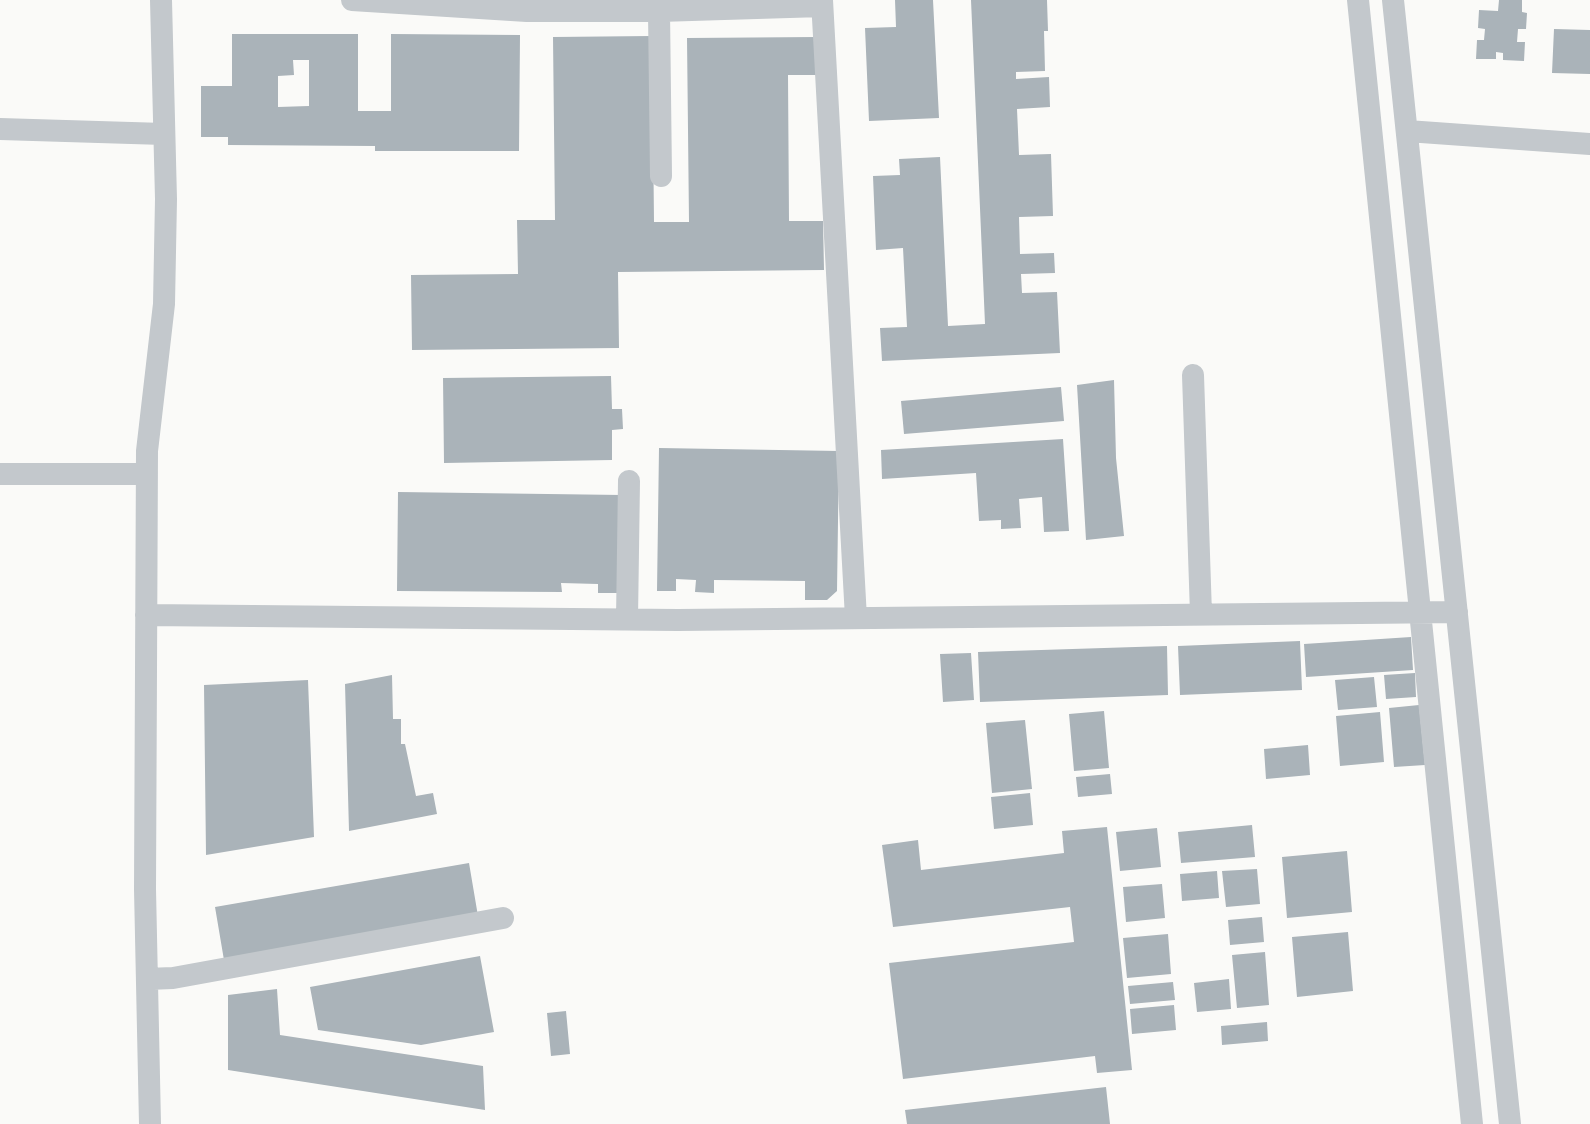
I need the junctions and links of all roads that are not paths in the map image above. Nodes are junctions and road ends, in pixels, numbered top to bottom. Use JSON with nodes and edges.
{"nodes":[{"id":1,"x":161,"y":0,"type":"edge"},
{"id":2,"x":352,"y":0,"type":"edge"},
{"id":3,"x":1358,"y":0,"type":"edge"},
{"id":4,"x":1393,"y":0,"type":"edge"},
{"id":5,"x":822,"y":3,"type":"edge"},
{"id":6,"x":659,"y":12,"type":"junction"},
{"id":7,"x":0,"y":129,"type":"edge"},
{"id":8,"x":1407,"y":131,"type":"junction"},
{"id":9,"x":164,"y":134,"type":"junction"},
{"id":10,"x":1590,"y":144,"type":"edge"},
{"id":11,"x":661,"y":176,"type":"dead end"},
{"id":12,"x":1194,"y":374,"type":"dead end"},
{"id":13,"x":0,"y":474,"type":"edge"},
{"id":14,"x":146,"y":474,"type":"junction"},
{"id":15,"x":629,"y":481,"type":"dead end"},
{"id":16,"x":1420,"y":612,"type":"junction"},
{"id":17,"x":1457,"y":612,"type":"junction"},
{"id":18,"x":1201,"y":614,"type":"junction"},
{"id":19,"x":146,"y":615,"type":"junction"},
{"id":20,"x":856,"y":618,"type":"junction"},
{"id":21,"x":627,"y":619,"type":"junction"},
{"id":22,"x":503,"y":918,"type":"dead end"},
{"id":23,"x":147,"y":978,"type":"junction"},
{"id":24,"x":150,"y":1124,"type":"edge"},
{"id":25,"x":1472,"y":1124,"type":"edge"},
{"id":26,"x":1510,"y":1124,"type":"edge"}],
"edges":[{"from":1,"to":9,"type":"street"},
{"from":2,"to":6,"type":"street"},
{"from":3,"to":16,"type":"street"},
{"from":4,"to":8,"type":"street"},
{"from":5,"to":6,"type":"street"},
{"from":5,"to":20,"type":"street"},
{"from":6,"to":11,"type":"street"},
{"from":7,"to":9,"type":"street"},
{"from":8,"to":10,"type":"street"},
{"from":8,"to":17,"type":"street"},
{"from":9,"to":14,"type":"street"},
{"from":12,"to":18,"type":"street"},
{"from":13,"to":14,"type":"street"},
{"from":14,"to":19,"type":"street"},
{"from":15,"to":21,"type":"street"},
{"from":16,"to":17,"type":"street"},
{"from":16,"to":18,"type":"street"},
{"from":16,"to":25,"type":"street"},
{"from":17,"to":26,"type":"street"},
{"from":18,"to":20,"type":"street"},
{"from":19,"to":21,"type":"street"},
{"from":19,"to":23,"type":"street"},
{"from":20,"to":21,"type":"street"},
{"from":22,"to":23,"type":"street"},
{"from":23,"to":24,"type":"street"}]}
